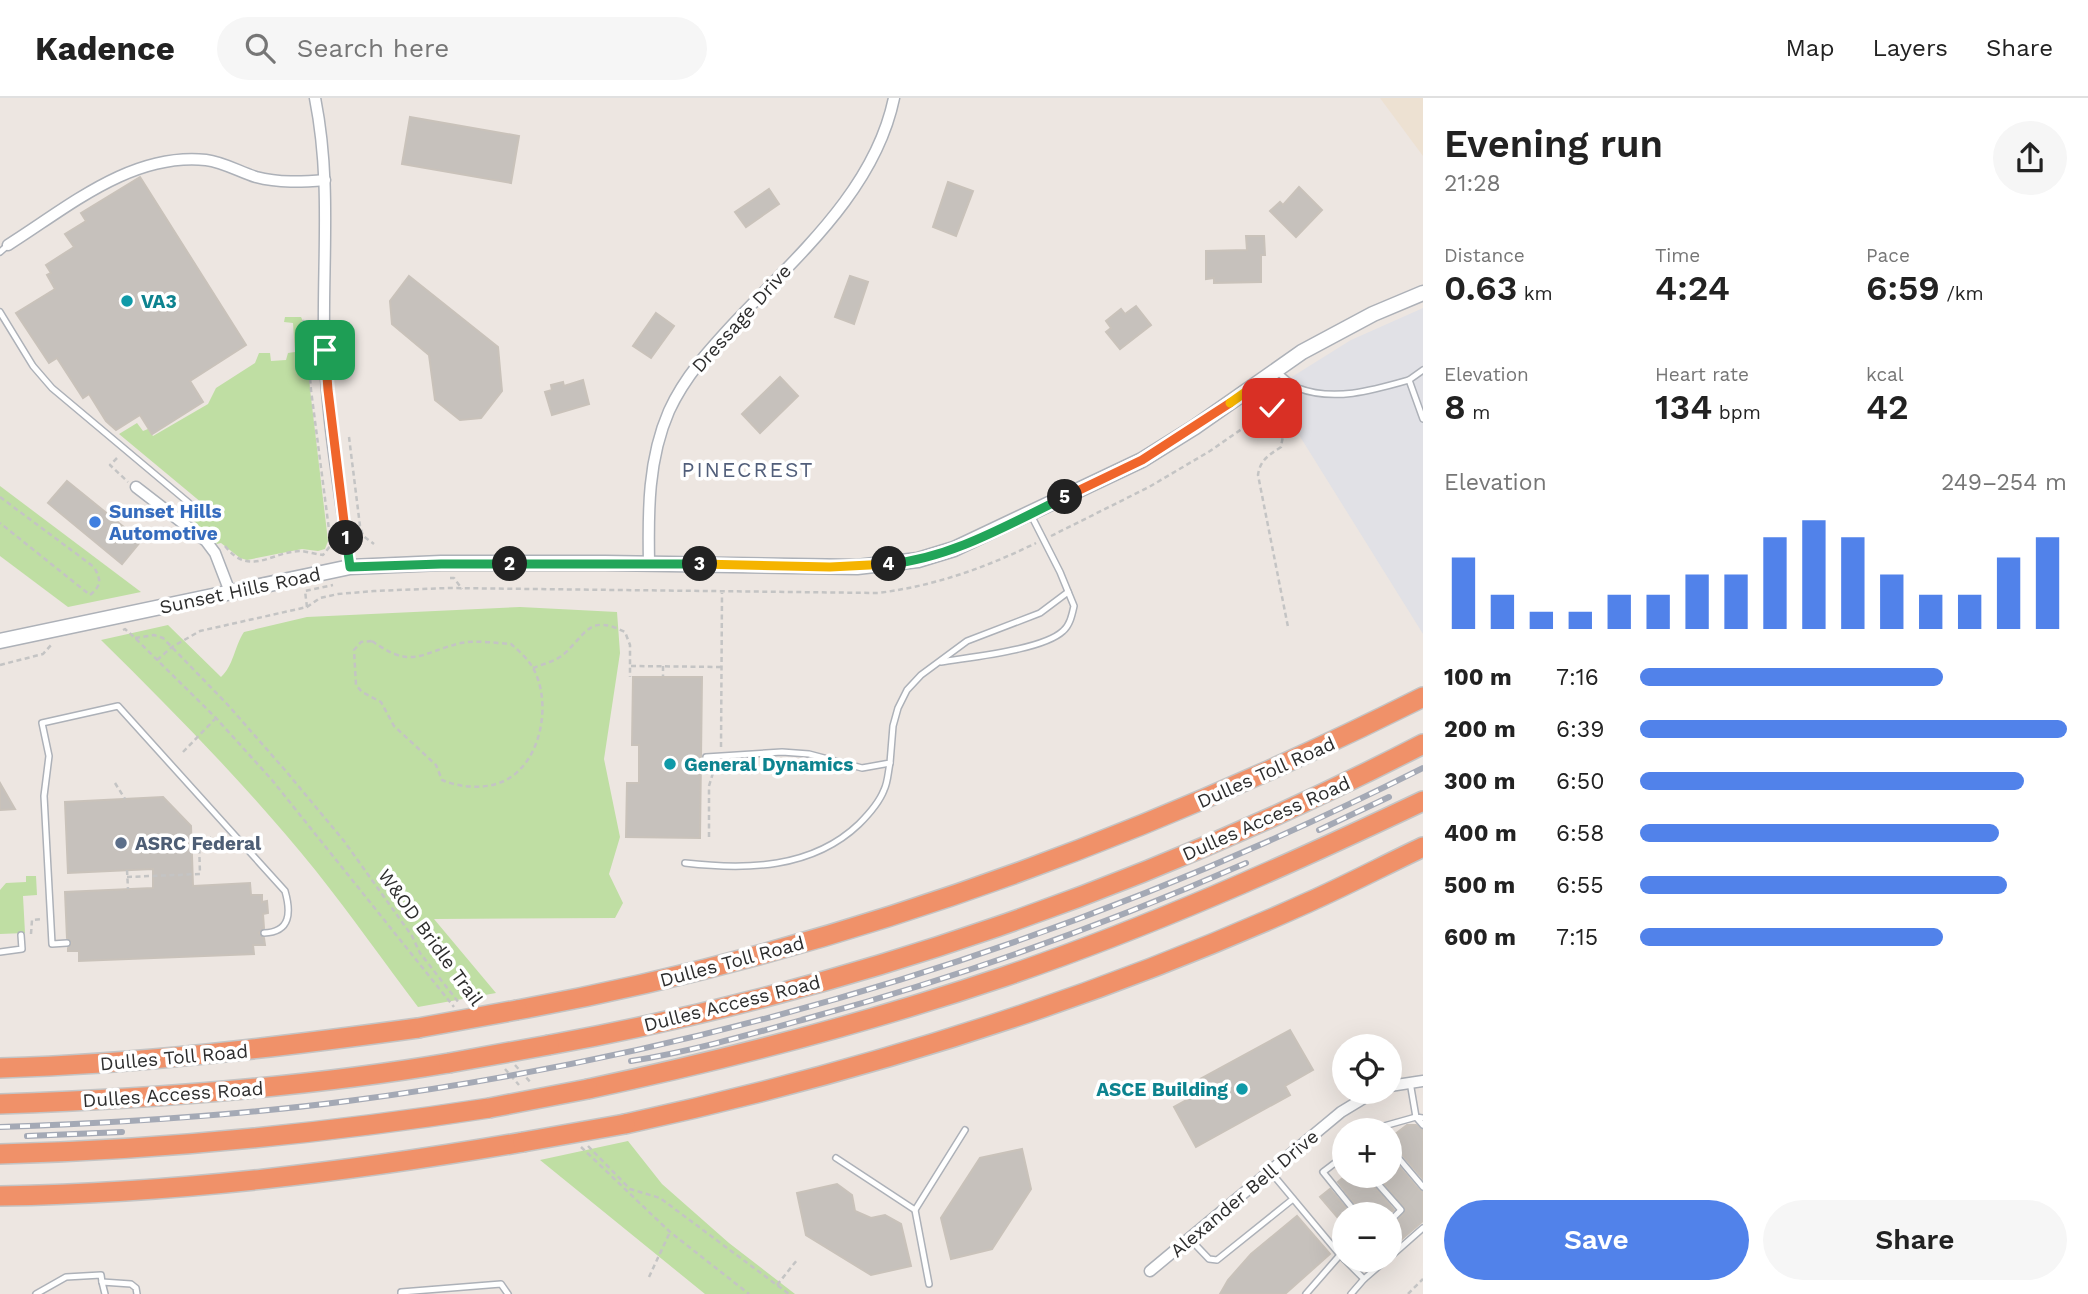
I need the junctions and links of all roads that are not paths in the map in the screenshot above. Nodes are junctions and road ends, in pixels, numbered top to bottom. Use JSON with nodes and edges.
{"nodes":[{"id":1,"x":315,"y":98,"type":"edge"},
{"id":2,"x":894,"y":98,"type":"edge"},
{"id":3,"x":326,"y":180,"type":"junction"},
{"id":4,"x":4,"y":248,"type":"edge"},
{"id":5,"x":1423,"y":293,"type":"edge"},
{"id":6,"x":0,"y":313,"type":"edge"},
{"id":7,"x":1423,"y":370,"type":"edge"},
{"id":8,"x":1276,"y":371,"type":"junction"},
{"id":9,"x":1409,"y":380,"type":"junction"},
{"id":10,"x":1423,"y":419,"type":"edge"},
{"id":11,"x":135,"y":488,"type":"road end"},
{"id":12,"x":1030,"y":514,"type":"junction"},
{"id":13,"x":178,"y":518,"type":"junction"},
{"id":14,"x":649,"y":563,"type":"junction"},
{"id":15,"x":350,"y":567,"type":"junction"},
{"id":16,"x":230,"y":592,"type":"junction"},
{"id":17,"x":1068,"y":592,"type":"junction"},
{"id":18,"x":0,"y":641,"type":"edge"},
{"id":19,"x":938,"y":663,"type":"junction"},
{"id":20,"x":1423,"y":697,"type":"edge"},
{"id":21,"x":1423,"y":744,"type":"edge"},
{"id":22,"x":706,"y":757,"type":"dead end"},
{"id":23,"x":890,"y":763,"type":"junction"},
{"id":24,"x":1423,"y":801,"type":"edge"},
{"id":25,"x":1423,"y":847,"type":"edge"},
{"id":26,"x":685,"y":863,"type":"dead end"},
{"id":27,"x":264,"y":933,"type":"dead end"},
{"id":28,"x":21,"y":936,"type":"road end"},
{"id":29,"x":67,"y":943,"type":"dead end"},
{"id":30,"x":0,"y":952,"type":"edge"},
{"id":31,"x":0,"y":1068,"type":"edge"},
{"id":32,"x":1423,"y":1081,"type":"edge"},
{"id":33,"x":1410,"y":1082,"type":"junction"},
{"id":34,"x":1402,"y":1084,"type":"edge"},
{"id":35,"x":0,"y":1104,"type":"edge"},
{"id":36,"x":1354,"y":1104,"type":"edge"},
{"id":37,"x":1420,"y":1117,"type":"edge"},
{"id":38,"x":1402,"y":1122,"type":"edge"},
{"id":39,"x":1423,"y":1125,"type":"edge"},
{"id":40,"x":965,"y":1130,"type":"dead end"},
{"id":41,"x":0,"y":1154,"type":"edge"},
{"id":42,"x":836,"y":1158,"type":"dead end"},
{"id":43,"x":1402,"y":1162,"type":"edge"},
{"id":44,"x":1332,"y":1165,"type":"edge"},
{"id":45,"x":1270,"y":1171,"type":"junction"},
{"id":46,"x":1332,"y":1183,"type":"edge"},
{"id":47,"x":1423,"y":1187,"type":"edge"},
{"id":48,"x":1336,"y":1188,"type":"edge"},
{"id":49,"x":1382,"y":1188,"type":"edge"},
{"id":50,"x":0,"y":1196,"type":"edge"},
{"id":51,"x":1293,"y":1199,"type":"junction"},
{"id":52,"x":1347,"y":1202,"type":"edge"},
{"id":53,"x":1394,"y":1202,"type":"edge"},
{"id":54,"x":915,"y":1210,"type":"junction"},
{"id":55,"x":1423,"y":1228,"type":"edge"},
{"id":56,"x":1189,"y":1238,"type":"junction"},
{"id":57,"x":1332,"y":1245,"type":"edge"},
{"id":58,"x":1402,"y":1246,"type":"edge"},
{"id":59,"x":1332,"y":1269,"type":"edge"},
{"id":60,"x":1150,"y":1272,"type":"dead end"},
{"id":61,"x":1357,"y":1272,"type":"edge"},
{"id":62,"x":1372,"y":1272,"type":"edge"},
{"id":63,"x":1364,"y":1279,"type":"junction"},
{"id":64,"x":102,"y":1282,"type":"junction"},
{"id":65,"x":929,"y":1284,"type":"dead end"},
{"id":66,"x":36,"y":1294,"type":"edge"},
{"id":67,"x":105,"y":1294,"type":"edge"},
{"id":68,"x":137,"y":1294,"type":"edge"},
{"id":69,"x":401,"y":1294,"type":"edge"},
{"id":70,"x":508,"y":1294,"type":"edge"},
{"id":71,"x":1306,"y":1294,"type":"edge"},
{"id":72,"x":1351,"y":1294,"type":"edge"}],
"edges":[{"from":1,"to":3,"type":"street"},
{"from":2,"to":14,"type":"street","name":"Dressage Drive"},
{"from":3,"to":4,"type":"street"},
{"from":3,"to":15,"type":"street"},
{"from":5,"to":8,"type":"main road","name":"Sunset Hills Road"},
{"from":6,"to":13,"type":"lane"},
{"from":7,"to":9,"type":"lane"},
{"from":8,"to":9,"type":"lane"},
{"from":8,"to":12,"type":"main road","name":"Sunset Hills Road"},
{"from":9,"to":10,"type":"lane"},
{"from":11,"to":13,"type":"street"},
{"from":12,"to":14,"type":"main road","name":"Sunset Hills Road"},
{"from":12,"to":17,"type":"lane"},
{"from":13,"to":16,"type":"street"},
{"from":14,"to":15,"type":"main road","name":"Sunset Hills Road"},
{"from":15,"to":16,"type":"main road","name":"Sunset Hills Road"},
{"from":16,"to":18,"type":"main road","name":"Sunset Hills Road"},
{"from":17,"to":19,"type":"lane"},
{"from":17,"to":19,"type":"lane"},
{"from":19,"to":23,"type":"lane"},
{"from":20,"to":31,"type":"highway","name":"Dulles Toll Road","bridge":true},
{"from":21,"to":35,"type":"highway","name":"Dulles Access Road","bridge":true},
{"from":22,"to":23,"type":"lane"},
{"from":23,"to":26,"type":"lane"},
{"from":24,"to":41,"type":"highway","bridge":true},
{"from":25,"to":50,"type":"highway","bridge":true},
{"from":27,"to":29,"type":"lane"},
{"from":28,"to":30,"type":"lane"},
{"from":32,"to":33,"type":"street"},
{"from":33,"to":34,"type":"street"},
{"from":33,"to":37,"type":"lane"},
{"from":36,"to":45,"type":"street","name":"Alexander Bell Drive"},
{"from":37,"to":38,"type":"lane"},
{"from":37,"to":39,"type":"lane"},
{"from":40,"to":54,"type":"lane"},
{"from":42,"to":54,"type":"lane"},
{"from":43,"to":47,"type":"lane"},
{"from":44,"to":46,"type":"lane"},
{"from":45,"to":51,"type":"lane"},
{"from":45,"to":56,"type":"street","name":"Alexander Bell Drive"},
{"from":48,"to":52,"type":"lane"},
{"from":49,"to":53,"type":"lane"},
{"from":51,"to":56,"type":"lane"},
{"from":51,"to":57,"type":"lane"},
{"from":54,"to":65,"type":"lane"},
{"from":55,"to":58,"type":"lane"},
{"from":56,"to":60,"type":"street","name":"Alexander Bell Drive"},
{"from":59,"to":71,"type":"lane"},
{"from":61,"to":63,"type":"lane"},
{"from":62,"to":63,"type":"lane"},
{"from":63,"to":72,"type":"lane"},
{"from":64,"to":66,"type":"lane"},
{"from":64,"to":67,"type":"lane"},
{"from":64,"to":68,"type":"lane"},
{"from":69,"to":70,"type":"lane"}]}
